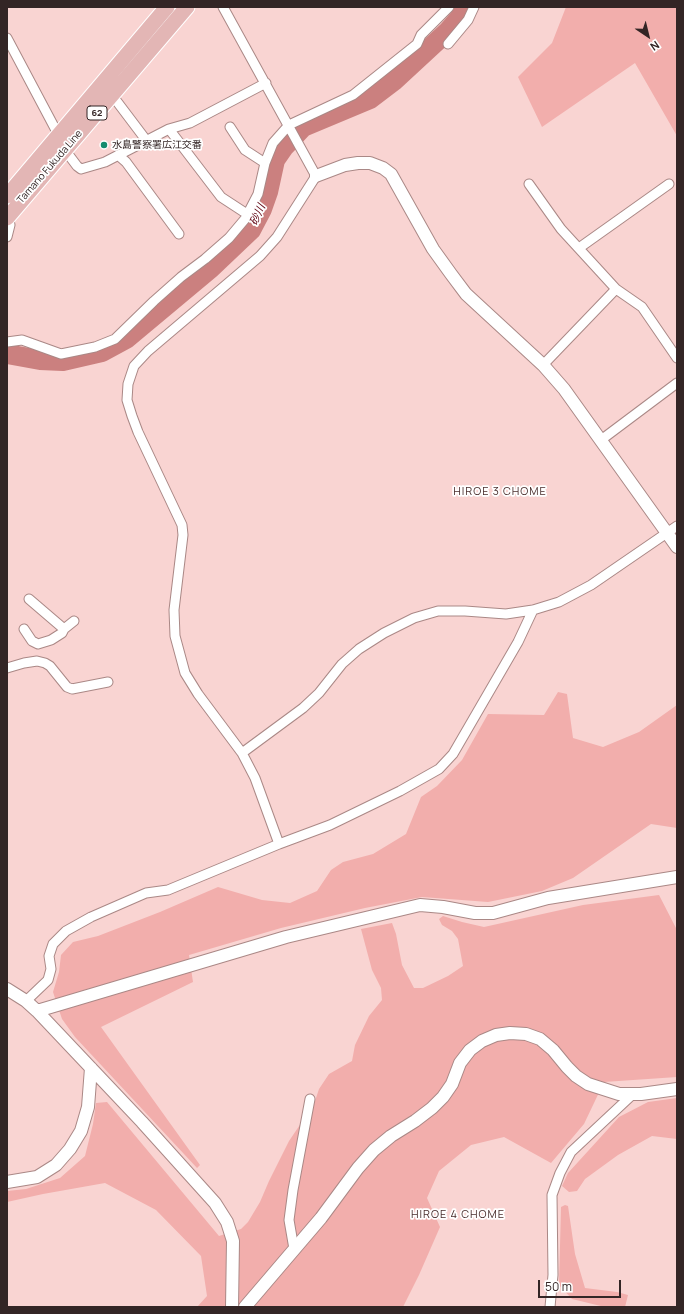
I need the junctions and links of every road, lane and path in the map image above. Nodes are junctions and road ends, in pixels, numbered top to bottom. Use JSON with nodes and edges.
{"nodes":[{"id":1,"x":167,"y":7,"type":"edge"},
{"id":2,"x":187,"y":7,"type":"edge"},
{"id":3,"x":224,"y":7,"type":"edge"},
{"id":4,"x":449,"y":7,"type":"edge"},
{"id":5,"x":474,"y":7,"type":"edge"},
{"id":6,"x":7,"y":38,"type":"edge"},
{"id":7,"x":448,"y":44,"type":"dead end"},
{"id":8,"x":266,"y":83,"type":"junction"},
{"id":9,"x":112,"y":95,"type":"junction"},
{"id":10,"x":288,"y":125,"type":"junction"},
{"id":11,"x":230,"y":127,"type":"dead end"},
{"id":12,"x":169,"y":128,"type":"junction"},
{"id":13,"x":59,"y":136,"type":"junction"},
{"id":14,"x":146,"y":140,"type":"junction"},
{"id":15,"x":65,"y":150,"type":"junction"},
{"id":16,"x":118,"y":155,"type":"junction"},
{"id":17,"x":265,"y":163,"type":"junction"},
{"id":18,"x":316,"y":176,"type":"junction"},
{"id":19,"x":529,"y":184,"type":"dead end"},
{"id":20,"x":669,"y":184,"type":"dead end"},
{"id":21,"x":7,"y":196,"type":"edge"},
{"id":22,"x":247,"y":214,"type":"junction"},
{"id":23,"x":8,"y":217,"type":"edge"},
{"id":24,"x":179,"y":234,"type":"dead end"},
{"id":25,"x":7,"y":237,"type":"edge"},
{"id":26,"x":579,"y":248,"type":"junction"},
{"id":27,"x":616,"y":289,"type":"junction"},
{"id":28,"x":7,"y":342,"type":"edge"},
{"id":29,"x":677,"y":358,"type":"edge"},
{"id":30,"x":543,"y":365,"type":"junction"},
{"id":31,"x":677,"y":383,"type":"edge"},
{"id":32,"x":600,"y":440,"type":"junction"},
{"id":33,"x":672,"y":530,"type":"edge"},
{"id":34,"x":677,"y":547,"type":"edge"},
{"id":35,"x":29,"y":599,"type":"dead end"},
{"id":36,"x":533,"y":610,"type":"junction"},
{"id":37,"x":74,"y":621,"type":"dead end"},
{"id":38,"x":24,"y":629,"type":"dead end"},
{"id":39,"x":64,"y":629,"type":"junction"},
{"id":40,"x":38,"y":644,"type":"junction"},
{"id":41,"x":35,"y":661,"type":"junction"},
{"id":42,"x":7,"y":668,"type":"edge"},
{"id":43,"x":108,"y":682,"type":"dead end"},
{"id":44,"x":242,"y":753,"type":"junction"},
{"id":45,"x":279,"y":844,"type":"junction"},
{"id":46,"x":677,"y":877,"type":"edge"},
{"id":47,"x":7,"y":989,"type":"edge"},
{"id":48,"x":26,"y":1001,"type":"junction"},
{"id":49,"x":37,"y":1011,"type":"junction"},
{"id":50,"x":91,"y":1068,"type":"junction"},
{"id":51,"x":677,"y":1089,"type":"edge"},
{"id":52,"x":632,"y":1094,"type":"junction"},
{"id":53,"x":310,"y":1099,"type":"dead end"},
{"id":54,"x":7,"y":1182,"type":"edge"},
{"id":55,"x":294,"y":1250,"type":"junction"},
{"id":56,"x":232,"y":1307,"type":"edge"},
{"id":57,"x":245,"y":1307,"type":"edge"},
{"id":58,"x":550,"y":1307,"type":"edge"}],
"edges":[{"from":1,"to":13,"type":"main road","name":"Tamano Fukuda Line","number":"62"},
{"from":2,"to":9,"type":"main road","name":"Tamano Fukuda Line","number":"62"},
{"from":3,"to":8,"type":"street"},
{"from":4,"to":10,"type":"street"},
{"from":5,"to":7,"type":"street"},
{"from":6,"to":13,"type":"street"},
{"from":8,"to":10,"type":"street"},
{"from":8,"to":12,"type":"street"},
{"from":9,"to":14,"type":"street"},
{"from":9,"to":15,"type":"main road","name":"Tamano Fukuda Line","number":"62"},
{"from":10,"to":17,"type":"street"},
{"from":10,"to":18,"type":"street"},
{"from":11,"to":17,"type":"street"},
{"from":12,"to":14,"type":"street"},
{"from":12,"to":22,"type":"street"},
{"from":13,"to":21,"type":"main road","name":"Tamano Fukuda Line","number":"62"},
{"from":14,"to":16,"type":"street"},
{"from":15,"to":16,"type":"street"},
{"from":15,"to":23,"type":"main road","name":"Tamano Fukuda Line","number":"62"},
{"from":16,"to":24,"type":"street"},
{"from":17,"to":22,"type":"street"},
{"from":18,"to":30,"type":"street"},
{"from":18,"to":44,"type":"street"},
{"from":19,"to":26,"type":"street"},
{"from":20,"to":26,"type":"street"},
{"from":22,"to":28,"type":"street"},
{"from":23,"to":25,"type":"street"},
{"from":26,"to":27,"type":"street"},
{"from":27,"to":29,"type":"street"},
{"from":27,"to":30,"type":"street"},
{"from":30,"to":32,"type":"street"},
{"from":31,"to":32,"type":"street"},
{"from":32,"to":33,"type":"street"},
{"from":33,"to":34,"type":"street"},
{"from":33,"to":36,"type":"street"},
{"from":35,"to":39,"type":"street"},
{"from":36,"to":44,"type":"street"},
{"from":36,"to":45,"type":"street"},
{"from":37,"to":39,"type":"street"},
{"from":38,"to":40,"type":"street"},
{"from":39,"to":40,"type":"street"},
{"from":40,"to":41,"type":"street"},
{"from":41,"to":42,"type":"street"},
{"from":41,"to":43,"type":"street"},
{"from":44,"to":45,"type":"street"},
{"from":45,"to":48,"type":"street"},
{"from":46,"to":49,"type":"street"},
{"from":47,"to":48,"type":"street"},
{"from":48,"to":49,"type":"street"},
{"from":49,"to":50,"type":"street"},
{"from":50,"to":54,"type":"street"},
{"from":50,"to":56,"type":"street"},
{"from":51,"to":52,"type":"street"},
{"from":52,"to":55,"type":"street"},
{"from":52,"to":58,"type":"street"},
{"from":53,"to":55,"type":"street"},
{"from":55,"to":57,"type":"street"}]}
